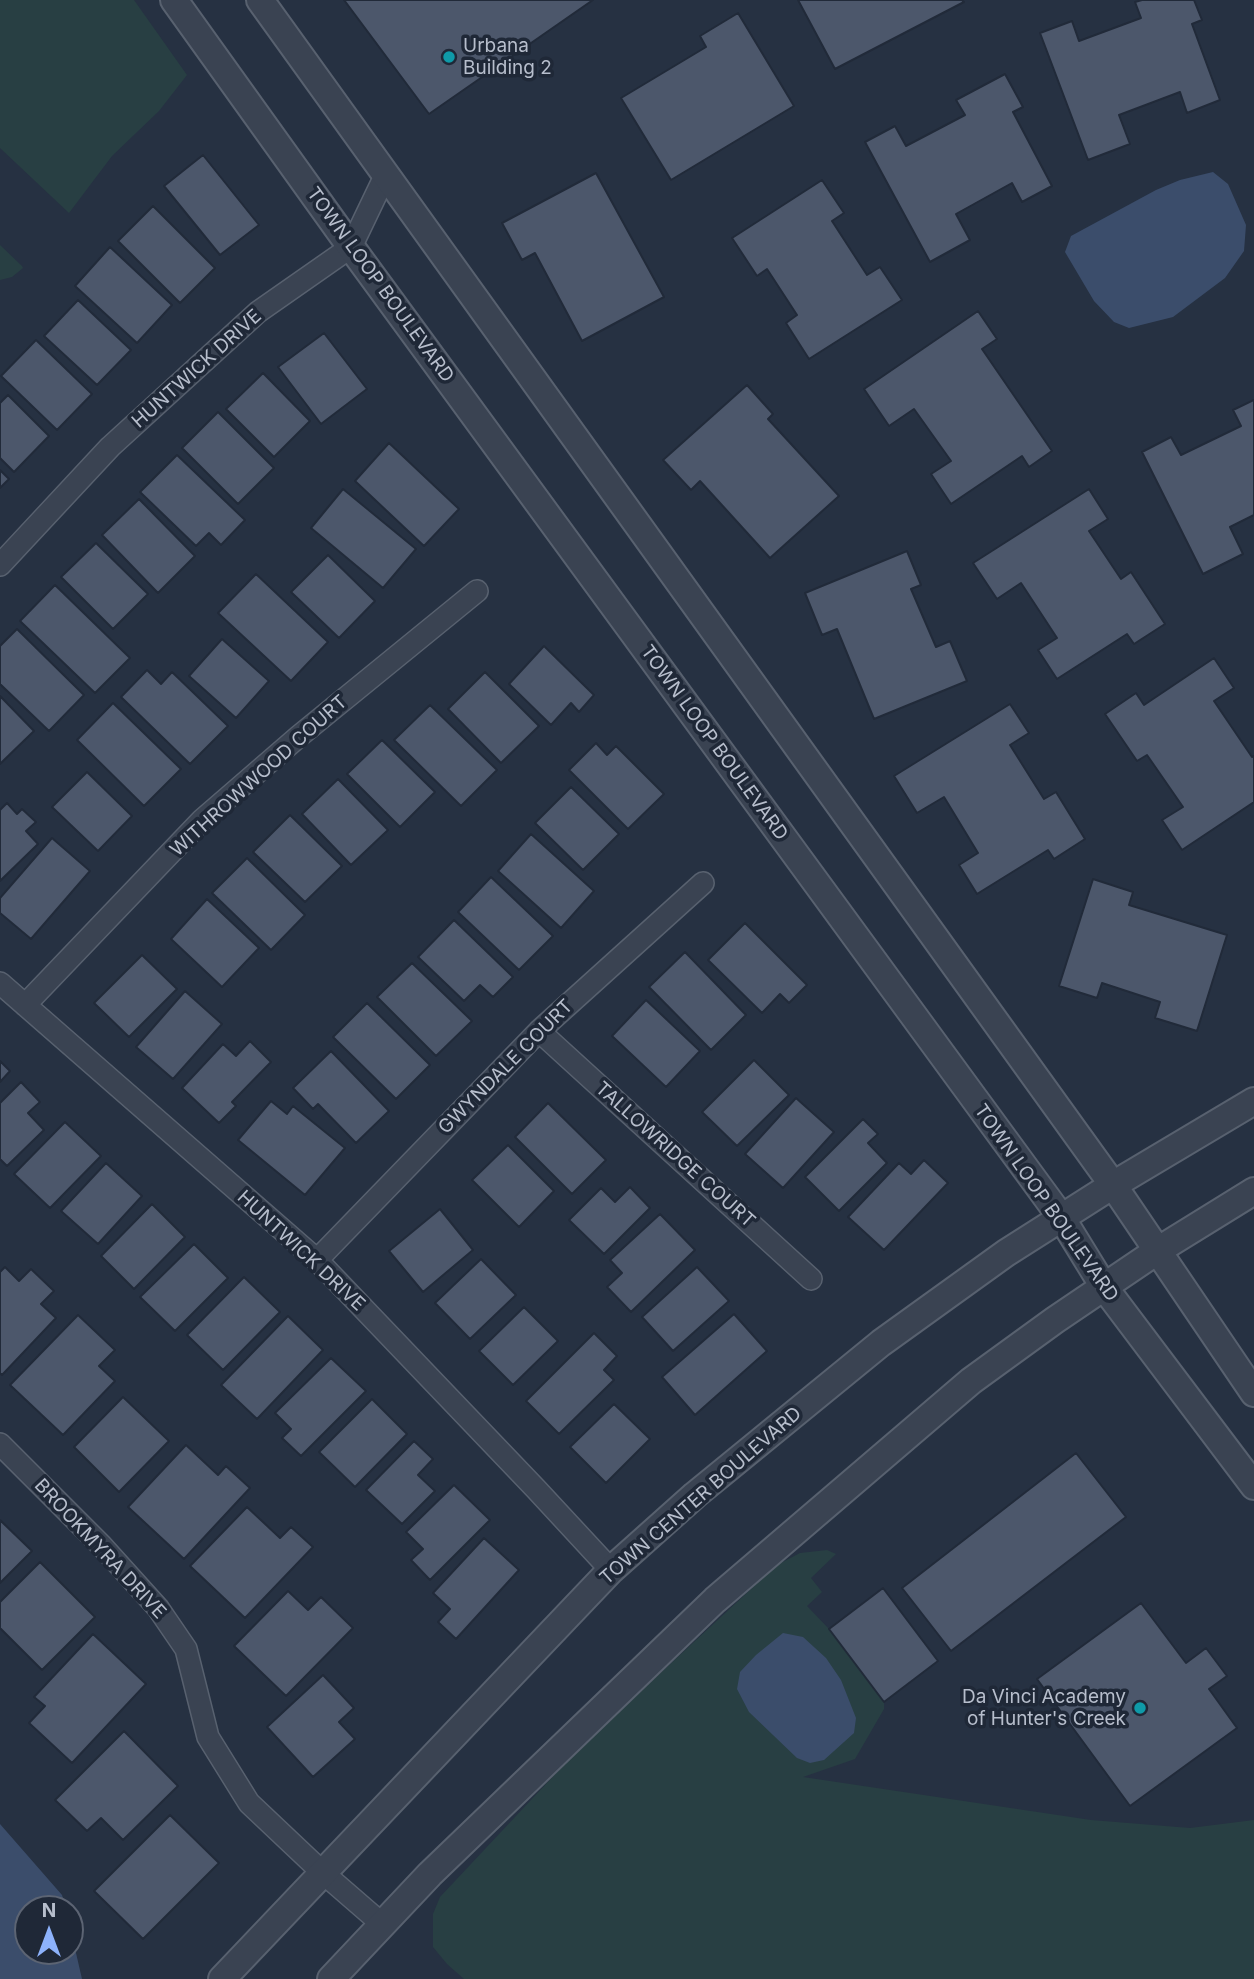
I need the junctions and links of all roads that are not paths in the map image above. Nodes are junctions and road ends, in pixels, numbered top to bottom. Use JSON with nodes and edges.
{"nodes":[{"id":1,"x":174,"y":0,"type":"edge"},
{"id":2,"x":260,"y":0,"type":"edge"},
{"id":3,"x":386,"y":174,"type":"junction"},
{"id":4,"x":351,"y":247,"type":"junction"},
{"id":5,"x":0,"y":565,"type":"edge"},
{"id":6,"x":477,"y":591,"type":"dead end"},
{"id":7,"x":703,"y":883,"type":"dead end"},
{"id":8,"x":0,"y":983,"type":"edge"},
{"id":9,"x":24,"y":1005,"type":"junction"},
{"id":10,"x":539,"y":1031,"type":"junction"},
{"id":11,"x":1254,"y":1101,"type":"edge"},
{"id":12,"x":1113,"y":1185,"type":"junction"},
{"id":13,"x":1254,"y":1191,"type":"edge"},
{"id":14,"x":1061,"y":1217,"type":"junction"},
{"id":15,"x":1157,"y":1251,"type":"junction"},
{"id":16,"x":317,"y":1259,"type":"junction"},
{"id":17,"x":811,"y":1279,"type":"dead end"},
{"id":18,"x":1104,"y":1287,"type":"junction"},
{"id":19,"x":1254,"y":1393,"type":"edge"},
{"id":20,"x":0,"y":1444,"type":"edge"},
{"id":21,"x":1254,"y":1486,"type":"edge"},
{"id":22,"x":611,"y":1570,"type":"junction"},
{"id":23,"x":322,"y":1872,"type":"junction"},
{"id":24,"x":382,"y":1924,"type":"junction"},
{"id":25,"x":222,"y":1979,"type":"edge"},
{"id":26,"x":331,"y":1979,"type":"edge"}],
"edges":[{"from":1,"to":4,"type":"street","name":"TOWN LOOP BOULEVARD"},
{"from":2,"to":3,"type":"street"},
{"from":3,"to":4,"type":"street","name":"HUNTWICK DRIVE"},
{"from":3,"to":12,"type":"street"},
{"from":4,"to":5,"type":"street","name":"HUNTWICK DRIVE"},
{"from":4,"to":14,"type":"street","name":"TOWN LOOP BOULEVARD"},
{"from":6,"to":9,"type":"street","name":"WITHROWWOOD COURT"},
{"from":7,"to":10,"type":"street","name":"GWYNDALE COURT"},
{"from":8,"to":9,"type":"street","name":"HUNTWICK DRIVE"},
{"from":9,"to":16,"type":"street","name":"HUNTWICK DRIVE"},
{"from":10,"to":16,"type":"street","name":"GWYNDALE COURT"},
{"from":10,"to":17,"type":"street","name":"TALLOWRIDGE COURT"},
{"from":11,"to":12,"type":"street","name":"TOWN CENTER BOULEVARD"},
{"from":12,"to":14,"type":"street","name":"TOWN CENTER BOULEVARD"},
{"from":12,"to":15,"type":"street"},
{"from":13,"to":15,"type":"street"},
{"from":14,"to":18,"type":"street","name":"TOWN LOOP BOULEVARD"},
{"from":14,"to":22,"type":"street","name":"TOWN CENTER BOULEVARD"},
{"from":15,"to":18,"type":"street"},
{"from":15,"to":19,"type":"street"},
{"from":16,"to":22,"type":"street","name":"HUNTWICK DRIVE"},
{"from":18,"to":21,"type":"street","name":"TOWN LOOP BOULEVARD"},
{"from":18,"to":24,"type":"street"},
{"from":20,"to":23,"type":"street","name":"BROOKMYRA DRIVE"},
{"from":22,"to":23,"type":"street","name":"TOWN CENTER BOULEVARD"},
{"from":23,"to":24,"type":"street","name":"BROOKMYRA DRIVE"},
{"from":23,"to":25,"type":"street","name":"TOWN CENTER BOULEVARD"},
{"from":24,"to":26,"type":"street"}]}
